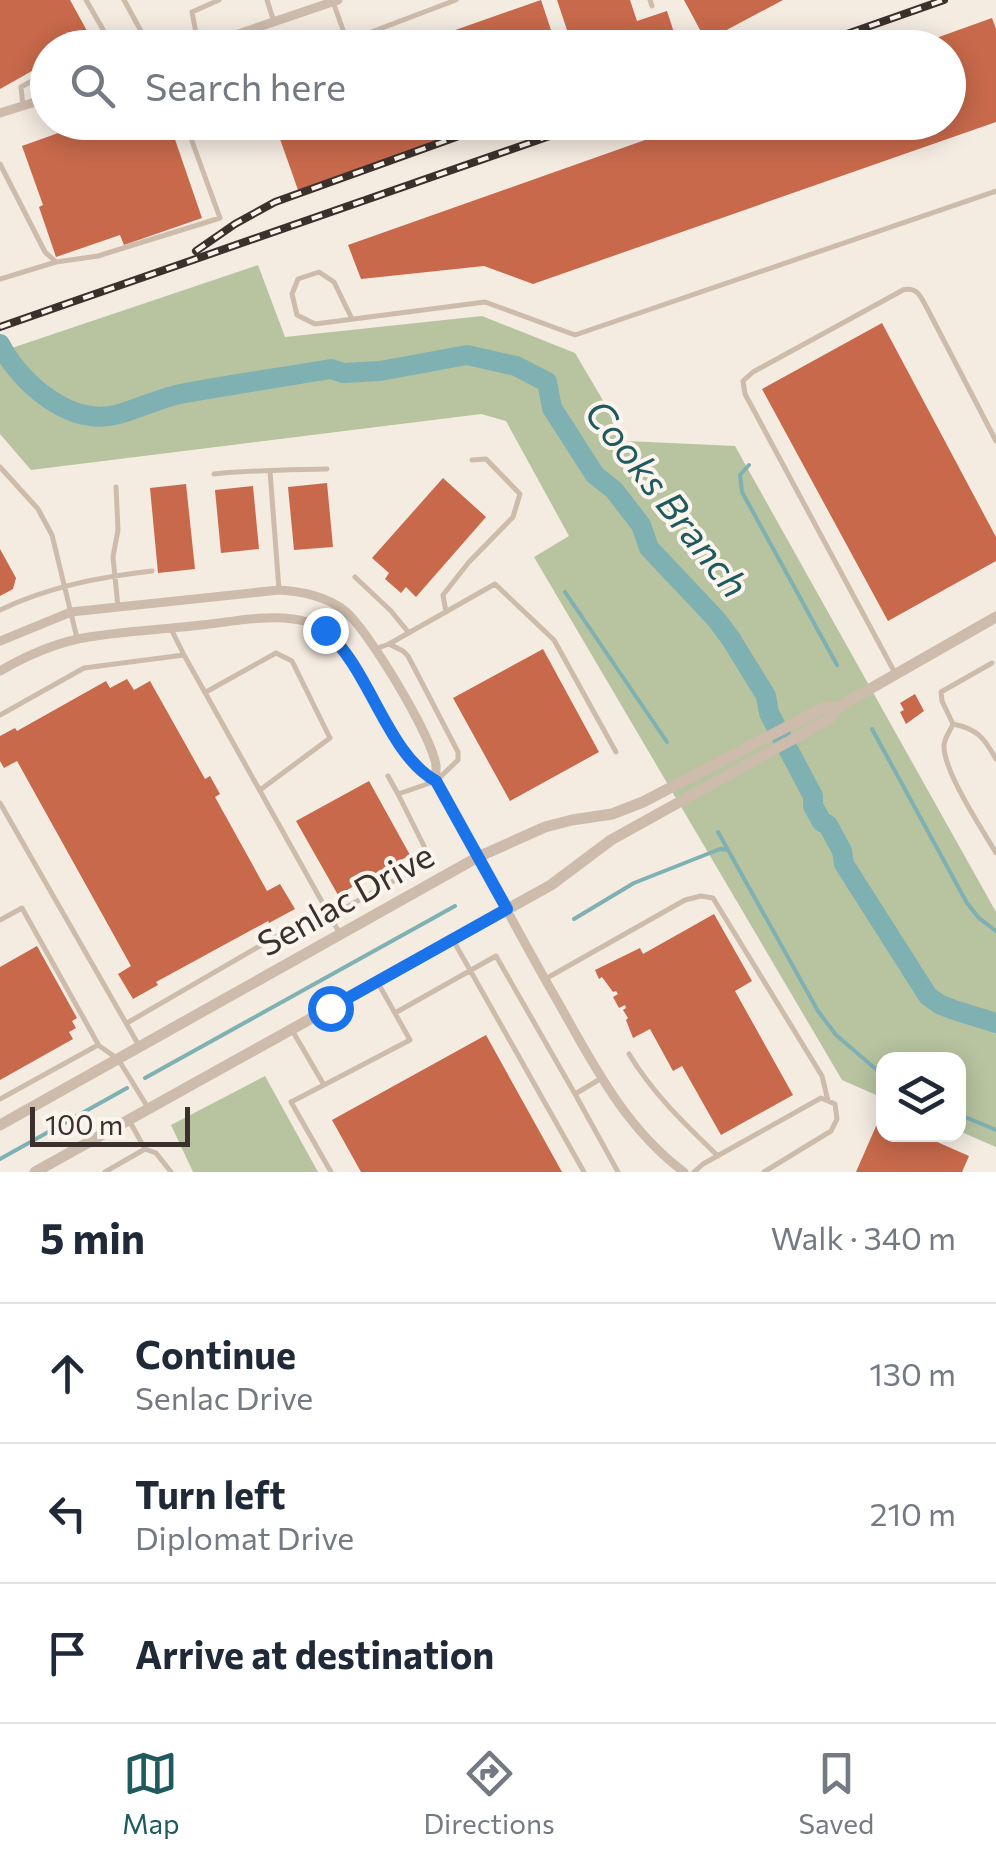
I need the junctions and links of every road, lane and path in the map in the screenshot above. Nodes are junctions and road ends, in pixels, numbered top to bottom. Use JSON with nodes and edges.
{"nodes":[{"id":1,"x":86,"y":0,"type":"edge"},
{"id":2,"x":124,"y":0,"type":"edge"},
{"id":3,"x":218,"y":0,"type":"edge"},
{"id":4,"x":266,"y":0,"type":"edge"},
{"id":5,"x":456,"y":0,"type":"edge"},
{"id":6,"x":336,"y":1,"type":"edge"},
{"id":7,"x":274,"y":22,"type":"junction"},
{"id":8,"x":256,"y":28,"type":"joint"},
{"id":9,"x":103,"y":30,"type":"edge"},
{"id":10,"x":140,"y":30,"type":"edge"},
{"id":11,"x":195,"y":30,"type":"edge"},
{"id":12,"x":250,"y":30,"type":"edge"},
{"id":13,"x":344,"y":30,"type":"edge"},
{"id":14,"x":376,"y":30,"type":"edge"},
{"id":15,"x":30,"y":82,"type":"edge"},
{"id":16,"x":30,"y":104,"type":"edge"},
{"id":17,"x":23,"y":106,"type":"junction"},
{"id":18,"x":0,"y":114,"type":"edge"},
{"id":19,"x":192,"y":140,"type":"edge"},
{"id":20,"x":0,"y":164,"type":"edge"},
{"id":21,"x":996,"y":191,"type":"edge"},
{"id":22,"x":56,"y":262,"type":"junction"},
{"id":23,"x":0,"y":279,"type":"edge"},
{"id":24,"x":352,"y":319,"type":"junction"},
{"id":25,"x":996,"y":441,"type":"edge"},
{"id":26,"x":472,"y":460,"type":"dead end"},
{"id":27,"x":0,"y":467,"type":"edge"},
{"id":28,"x":328,"y":469,"type":"dead end"},
{"id":29,"x":270,"y":472,"type":"junction"},
{"id":30,"x":214,"y":474,"type":"dead end"},
{"id":31,"x":116,"y":486,"type":"dead end"},
{"id":32,"x":152,"y":571,"type":"dead end"},
{"id":33,"x":115,"y":575,"type":"junction"},
{"id":34,"x":355,"y":577,"type":"dead end"},
{"id":35,"x":64,"y":587,"type":"junction"},
{"id":36,"x":280,"y":590,"type":"junction"},
{"id":37,"x":118,"y":608,"type":"junction"},
{"id":38,"x":0,"y":610,"type":"edge"},
{"id":39,"x":71,"y":612,"type":"junction"},
{"id":40,"x":446,"y":612,"type":"junction"},
{"id":41,"x":996,"y":617,"type":"edge"},
{"id":42,"x":171,"y":628,"type":"junction"},
{"id":43,"x":408,"y":633,"type":"junction"},
{"id":44,"x":78,"y":639,"type":"junction"},
{"id":45,"x":0,"y":641,"type":"edge"},
{"id":46,"x":389,"y":644,"type":"junction"},
{"id":47,"x":376,"y":649,"type":"junction"},
{"id":48,"x":184,"y":655,"type":"junction"},
{"id":49,"x":992,"y":662,"type":"dead end"},
{"id":50,"x":0,"y":671,"type":"edge"},
{"id":51,"x":895,"y":673,"type":"junction"},
{"id":52,"x":204,"y":692,"type":"junction"},
{"id":53,"x":840,"y":706,"type":"junction"},
{"id":54,"x":0,"y":715,"type":"edge"},
{"id":55,"x":954,"y":724,"type":"junction"},
{"id":56,"x":616,"y":752,"type":"dead end"},
{"id":57,"x":996,"y":759,"type":"edge"},
{"id":58,"x":388,"y":776,"type":"dead end"},
{"id":59,"x":436,"y":781,"type":"junction"},
{"id":60,"x":260,"y":790,"type":"junction"},
{"id":61,"x":398,"y":794,"type":"junction"},
{"id":62,"x":0,"y":803,"type":"edge"},
{"id":63,"x":996,"y":852,"type":"edge"},
{"id":64,"x":478,"y":858,"type":"junction"},
{"id":65,"x":326,"y":908,"type":"junction"},
{"id":66,"x":507,"y":909,"type":"junction"},
{"id":67,"x":0,"y":920,"type":"edge"},
{"id":68,"x":340,"y":934,"type":"junction"},
{"id":69,"x":453,"y":940,"type":"junction"},
{"id":70,"x":471,"y":969,"type":"junction"},
{"id":71,"x":545,"y":980,"type":"junction"},
{"id":72,"x":377,"y":982,"type":"junction"},
{"id":73,"x":394,"y":1013,"type":"junction"},
{"id":74,"x":126,"y":1023,"type":"junction"},
{"id":75,"x":292,"y":1030,"type":"junction"},
{"id":76,"x":98,"y":1045,"type":"junction"},
{"id":77,"x":140,"y":1046,"type":"junction"},
{"id":78,"x":629,"y":1054,"type":"dead end"},
{"id":79,"x":118,"y":1059,"type":"junction"},
{"id":80,"x":602,"y":1078,"type":"junction"},
{"id":81,"x":324,"y":1085,"type":"junction"},
{"id":82,"x":574,"y":1094,"type":"junction"},
{"id":83,"x":0,"y":1099,"type":"edge"},
{"id":84,"x":828,"y":1101,"type":"junction"},
{"id":85,"x":148,"y":1109,"type":"junction"},
{"id":86,"x":128,"y":1120,"type":"junction"},
{"id":87,"x":0,"y":1125,"type":"edge"},
{"id":88,"x":145,"y":1150,"type":"junction"},
{"id":89,"x":718,"y":1156,"type":"junction"},
{"id":90,"x":35,"y":1172,"type":"edge"},
{"id":91,"x":106,"y":1172,"type":"edge"},
{"id":92,"x":171,"y":1172,"type":"edge"},
{"id":93,"x":330,"y":1172,"type":"edge"},
{"id":94,"x":584,"y":1172,"type":"edge"},
{"id":95,"x":618,"y":1172,"type":"edge"},
{"id":96,"x":684,"y":1172,"type":"edge"},
{"id":97,"x":694,"y":1172,"type":"edge"},
{"id":98,"x":764,"y":1172,"type":"edge"}],
"edges":[{"from":1,"to":9,"type":"lane"},
{"from":2,"to":10,"type":"lane"},
{"from":3,"to":11,"type":"lane"},
{"from":4,"to":7,"type":"lane"},
{"from":5,"to":14,"type":"lane"},
{"from":6,"to":7,"type":"street"},
{"from":6,"to":13,"type":"lane"},
{"from":7,"to":8,"type":"street"},
{"from":8,"to":12,"type":"street"},
{"from":15,"to":17,"type":"lane"},
{"from":16,"to":17,"type":"street"},
{"from":17,"to":18,"type":"street"},
{"from":19,"to":22,"type":"lane"},
{"from":20,"to":22,"type":"lane"},
{"from":21,"to":24,"type":"lane"},
{"from":22,"to":23,"type":"lane"},
{"from":24,"to":24,"type":"lane"},
{"from":25,"to":51,"type":"lane"},
{"from":26,"to":40,"type":"lane"},
{"from":27,"to":35,"type":"lane"},
{"from":28,"to":29,"type":"lane"},
{"from":29,"to":30,"type":"lane"},
{"from":29,"to":36,"type":"lane"},
{"from":31,"to":33,"type":"lane"},
{"from":32,"to":33,"type":"lane"},
{"from":33,"to":35,"type":"lane"},
{"from":33,"to":37,"type":"lane"},
{"from":34,"to":43,"type":"lane"},
{"from":35,"to":38,"type":"lane"},
{"from":35,"to":39,"type":"lane"},
{"from":36,"to":37,"type":"street"},
{"from":36,"to":47,"type":"street"},
{"from":37,"to":39,"type":"street"},
{"from":39,"to":44,"type":"lane"},
{"from":39,"to":45,"type":"street"},
{"from":40,"to":43,"type":"lane"},
{"from":40,"to":56,"type":"lane"},
{"from":41,"to":51,"type":"street","name":"Senlac Drive"},
{"from":42,"to":44,"type":"street"},
{"from":42,"to":48,"type":"lane"},
{"from":42,"to":59,"type":"street"},
{"from":43,"to":46,"type":"lane"},
{"from":44,"to":50,"type":"street"},
{"from":46,"to":47,"type":"lane"},
{"from":46,"to":59,"type":"lane"},
{"from":47,"to":59,"type":"street"},
{"from":48,"to":52,"type":"lane"},
{"from":48,"to":54,"type":"lane"},
{"from":49,"to":55,"type":"lane"},
{"from":51,"to":53,"type":"street","name":"Senlac Drive"},
{"from":52,"to":60,"type":"lane"},
{"from":52,"to":60,"type":"lane"},
{"from":53,"to":64,"type":"street","name":"Senlac Drive"},
{"from":53,"to":66,"type":"street","name":"Senlac Drive"},
{"from":55,"to":57,"type":"lane"},
{"from":55,"to":63,"type":"lane"},
{"from":58,"to":61,"type":"lane"},
{"from":59,"to":61,"type":"lane"},
{"from":59,"to":64,"type":"street"},
{"from":60,"to":65,"type":"lane"},
{"from":61,"to":65,"type":"lane"},
{"from":62,"to":74,"type":"lane"},
{"from":64,"to":66,"type":"street"},
{"from":64,"to":68,"type":"street","name":"Senlac Drive"},
{"from":65,"to":68,"type":"lane"},
{"from":65,"to":74,"type":"lane"},
{"from":66,"to":69,"type":"street","name":"Senlac Drive"},
{"from":66,"to":71,"type":"street"},
{"from":67,"to":76,"type":"lane"},
{"from":68,"to":77,"type":"street","name":"Senlac Drive"},
{"from":69,"to":70,"type":"lane"},
{"from":69,"to":72,"type":"street","name":"Senlac Drive"},
{"from":70,"to":73,"type":"lane"},
{"from":70,"to":82,"type":"lane"},
{"from":70,"to":94,"type":"lane"},
{"from":71,"to":80,"type":"street"},
{"from":71,"to":84,"type":"lane"},
{"from":72,"to":73,"type":"lane"},
{"from":72,"to":75,"type":"street","name":"Senlac Drive"},
{"from":73,"to":81,"type":"lane"},
{"from":74,"to":77,"type":"lane"},
{"from":75,"to":81,"type":"lane"},
{"from":75,"to":85,"type":"street","name":"Senlac Drive"},
{"from":76,"to":79,"type":"lane"},
{"from":76,"to":83,"type":"lane"},
{"from":77,"to":79,"type":"street","name":"Senlac Drive"},
{"from":78,"to":89,"type":"lane"},
{"from":79,"to":85,"type":"lane"},
{"from":79,"to":87,"type":"street","name":"Senlac Drive"},
{"from":80,"to":82,"type":"lane"},
{"from":80,"to":96,"type":"street"},
{"from":81,"to":93,"type":"lane"},
{"from":82,"to":95,"type":"lane"},
{"from":84,"to":89,"type":"lane"},
{"from":84,"to":98,"type":"lane"},
{"from":85,"to":86,"type":"street","name":"Senlac Drive"},
{"from":86,"to":88,"type":"lane"},
{"from":86,"to":90,"type":"street","name":"Senlac Drive"},
{"from":88,"to":91,"type":"lane"},
{"from":88,"to":92,"type":"lane"},
{"from":89,"to":97,"type":"lane"}]}
